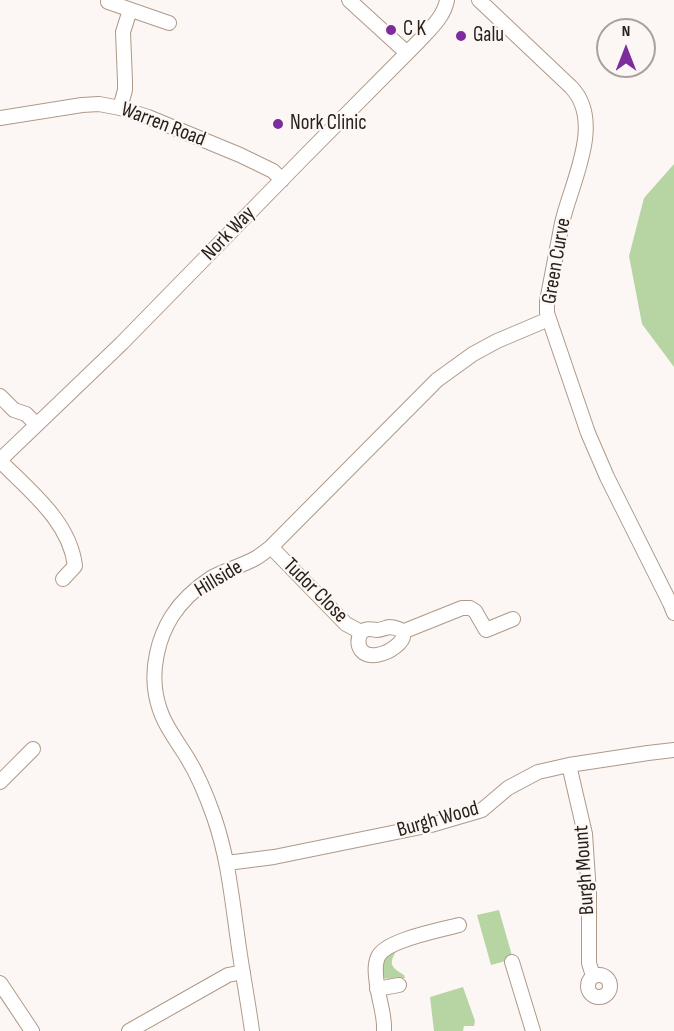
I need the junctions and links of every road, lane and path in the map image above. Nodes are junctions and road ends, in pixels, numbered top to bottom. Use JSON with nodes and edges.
{"nodes":[{"id":1,"x":349,"y":0,"type":"edge"},
{"id":2,"x":447,"y":0,"type":"edge"},
{"id":3,"x":479,"y":0,"type":"edge"},
{"id":4,"x":108,"y":2,"type":"dead end"},
{"id":5,"x":130,"y":10,"type":"junction"},
{"id":6,"x":169,"y":23,"type":"dead end"},
{"id":7,"x":407,"y":53,"type":"junction"},
{"id":8,"x":120,"y":108,"type":"junction"},
{"id":9,"x":0,"y":118,"type":"edge"},
{"id":10,"x":282,"y":180,"type":"junction"},
{"id":11,"x":549,"y":319,"type":"junction"},
{"id":12,"x":0,"y":396,"type":"edge"},
{"id":13,"x":36,"y":424,"type":"junction"},
{"id":14,"x":0,"y":460,"type":"edge"},
{"id":15,"x":271,"y":547,"type":"junction"},
{"id":16,"x":63,"y":579,"type":"dead end"},
{"id":17,"x":674,"y":613,"type":"edge"},
{"id":18,"x":513,"y":619,"type":"dead end"},
{"id":19,"x":361,"y":632,"type":"junction"},
{"id":20,"x":402,"y":632,"type":"junction"},
{"id":21,"x":33,"y":749,"type":"dead end"},
{"id":22,"x":674,"y":750,"type":"edge"},
{"id":23,"x":569,"y":765,"type":"junction"},
{"id":24,"x":0,"y":782,"type":"edge"},
{"id":25,"x":227,"y":863,"type":"junction"},
{"id":26,"x":459,"y":925,"type":"dead end"},
{"id":27,"x":512,"y":962,"type":"dead end"},
{"id":28,"x":243,"y":972,"type":"junction"},
{"id":29,"x":593,"y":976,"type":"dead end"},
{"id":30,"x":0,"y":983,"type":"edge"},
{"id":31,"x":399,"y":986,"type":"dead end"},
{"id":32,"x":377,"y":989,"type":"junction"},
{"id":33,"x":32,"y":1031,"type":"edge"},
{"id":34,"x":129,"y":1031,"type":"edge"},
{"id":35,"x":252,"y":1031,"type":"edge"},
{"id":36,"x":384,"y":1031,"type":"edge"},
{"id":37,"x":533,"y":1031,"type":"edge"}],
"edges":[{"from":1,"to":7,"type":"street"},
{"from":2,"to":7,"type":"street","name":"Nork Way"},
{"from":3,"to":11,"type":"street","name":"Green Curve"},
{"from":4,"to":5,"type":"street"},
{"from":5,"to":6,"type":"street"},
{"from":5,"to":8,"type":"street"},
{"from":7,"to":10,"type":"street","name":"Nork Way"},
{"from":8,"to":9,"type":"street","name":"Warren Road"},
{"from":8,"to":10,"type":"street","name":"Warren Road"},
{"from":10,"to":13,"type":"street","name":"Nork Way"},
{"from":11,"to":15,"type":"street","name":"Hillside"},
{"from":11,"to":17,"type":"street","name":"Green Curve"},
{"from":12,"to":13,"type":"street"},
{"from":13,"to":14,"type":"street","name":"Nork Way"},
{"from":14,"to":16,"type":"street"},
{"from":15,"to":19,"type":"street","name":"Tudor Close"},
{"from":15,"to":25,"type":"street","name":"Hillside"},
{"from":18,"to":20,"type":"street"},
{"from":19,"to":20,"type":"street","name":"Tudor Close"},
{"from":19,"to":20,"type":"street","name":"Tudor Close"},
{"from":21,"to":24,"type":"street"},
{"from":22,"to":23,"type":"street","name":"Burgh Wood"},
{"from":23,"to":25,"type":"street","name":"Burgh Wood"},
{"from":23,"to":29,"type":"street","name":"Burgh Mount"},
{"from":25,"to":28,"type":"street","name":"Hillside"},
{"from":26,"to":32,"type":"street"},
{"from":27,"to":37,"type":"street"},
{"from":28,"to":34,"type":"street"},
{"from":28,"to":35,"type":"street","name":"Hillside"},
{"from":30,"to":33,"type":"street"},
{"from":31,"to":32,"type":"street"},
{"from":32,"to":36,"type":"street"}]}
